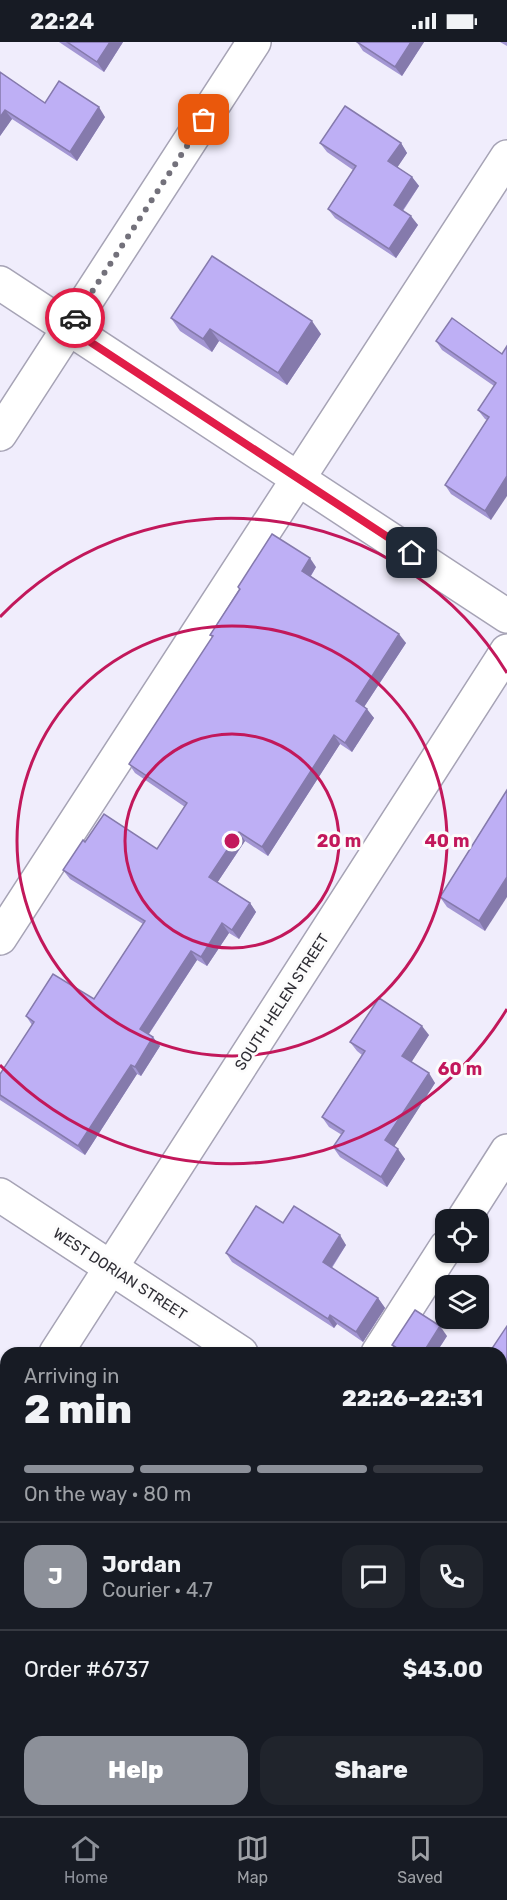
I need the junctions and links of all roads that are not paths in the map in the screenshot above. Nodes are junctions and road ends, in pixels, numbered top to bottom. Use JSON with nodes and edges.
{"nodes":[{"id":1,"x":254,"y":42,"type":"edge"},
{"id":2,"x":507,"y":157,"type":"edge"},
{"id":3,"x":0,"y":283,"type":"edge"},
{"id":4,"x":69,"y":328,"type":"junction"},
{"id":5,"x":0,"y":434,"type":"edge"},
{"id":6,"x":297,"y":478,"type":"junction"},
{"id":7,"x":507,"y":616,"type":"edge"},
{"id":8,"x":507,"y":651,"type":"edge"},
{"id":9,"x":0,"y":938,"type":"edge"},
{"id":10,"x":507,"y":1151,"type":"edge"},
{"id":11,"x":0,"y":1195,"type":"edge"},
{"id":12,"x":470,"y":1209,"type":"edge"},
{"id":13,"x":436,"y":1263,"type":"edge"},
{"id":14,"x":111,"y":1268,"type":"junction"},
{"id":15,"x":60,"y":1347,"type":"edge"},
{"id":16,"x":232,"y":1347,"type":"edge"},
{"id":17,"x":382,"y":1347,"type":"edge"}],
"edges":[{"from":1,"to":4,"type":"street"},
{"from":2,"to":6,"type":"street"},
{"from":3,"to":4,"type":"street"},
{"from":4,"to":5,"type":"street"},
{"from":4,"to":6,"type":"street"},
{"from":6,"to":7,"type":"street"},
{"from":6,"to":9,"type":"street"},
{"from":8,"to":14,"type":"street","name":"SOUTH HELEN STREET"},
{"from":10,"to":12,"type":"street"},
{"from":11,"to":14,"type":"street","name":"WEST DORIAN STREET"},
{"from":13,"to":17,"type":"street"},
{"from":14,"to":15,"type":"street","name":"SOUTH HELEN STREET"},
{"from":14,"to":16,"type":"street","name":"WEST DORIAN STREET"}]}
